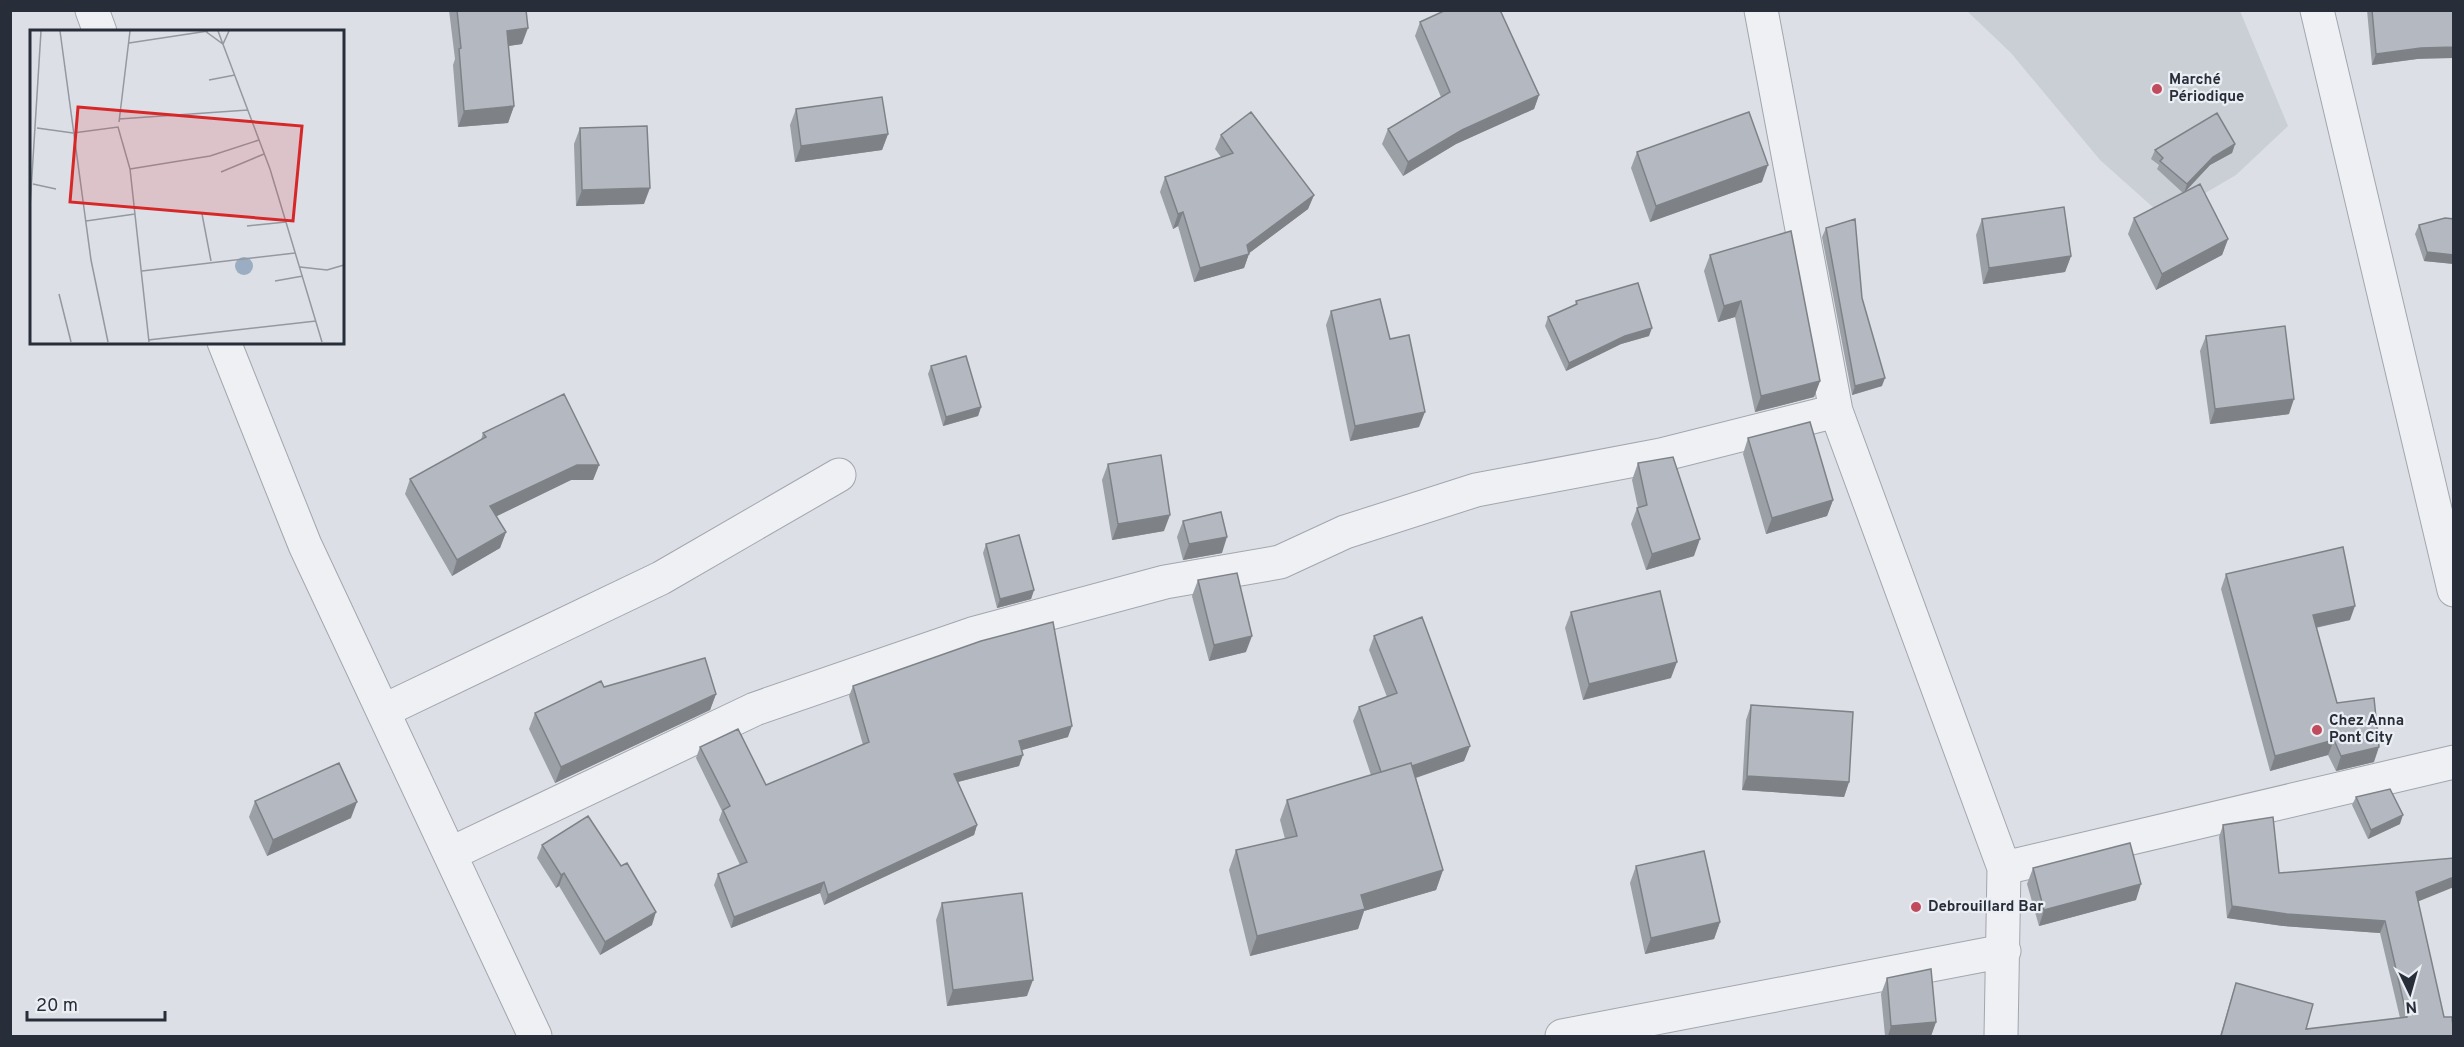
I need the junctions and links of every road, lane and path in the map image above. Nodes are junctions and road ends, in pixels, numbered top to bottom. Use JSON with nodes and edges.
{"nodes":[{"id":1,"x":92,"y":10,"type":"edge"},
{"id":2,"x":1761,"y":10,"type":"edge"},
{"id":3,"x":2317,"y":10,"type":"edge"},
{"id":4,"x":99,"y":30,"type":"edge"},
{"id":5,"x":225,"y":344,"type":"edge"},
{"id":6,"x":1836,"y":411,"type":"junction"},
{"id":7,"x":839,"y":475,"type":"dead end"},
{"id":8,"x":2454,"y":590,"type":"edge"},
{"id":9,"x":383,"y":711,"type":"junction"},
{"id":10,"x":2454,"y":762,"type":"edge"},
{"id":11,"x":450,"y":854,"type":"junction"},
{"id":12,"x":2004,"y":868,"type":"junction"},
{"id":13,"x":2004,"y":951,"type":"junction"},
{"id":14,"x":535,"y":1036,"type":"edge"},
{"id":15,"x":1562,"y":1036,"type":"edge"},
{"id":16,"x":2001,"y":1036,"type":"edge"}],
"edges":[{"from":1,"to":4,"type":"street"},
{"from":2,"to":6,"type":"street"},
{"from":3,"to":8,"type":"street"},
{"from":5,"to":9,"type":"street"},
{"from":6,"to":11,"type":"street"},
{"from":6,"to":12,"type":"street"},
{"from":7,"to":9,"type":"street"},
{"from":9,"to":11,"type":"street"},
{"from":10,"to":12,"type":"street"},
{"from":11,"to":14,"type":"street"},
{"from":12,"to":13,"type":"street"},
{"from":13,"to":15,"type":"street"},
{"from":13,"to":16,"type":"street"}]}
